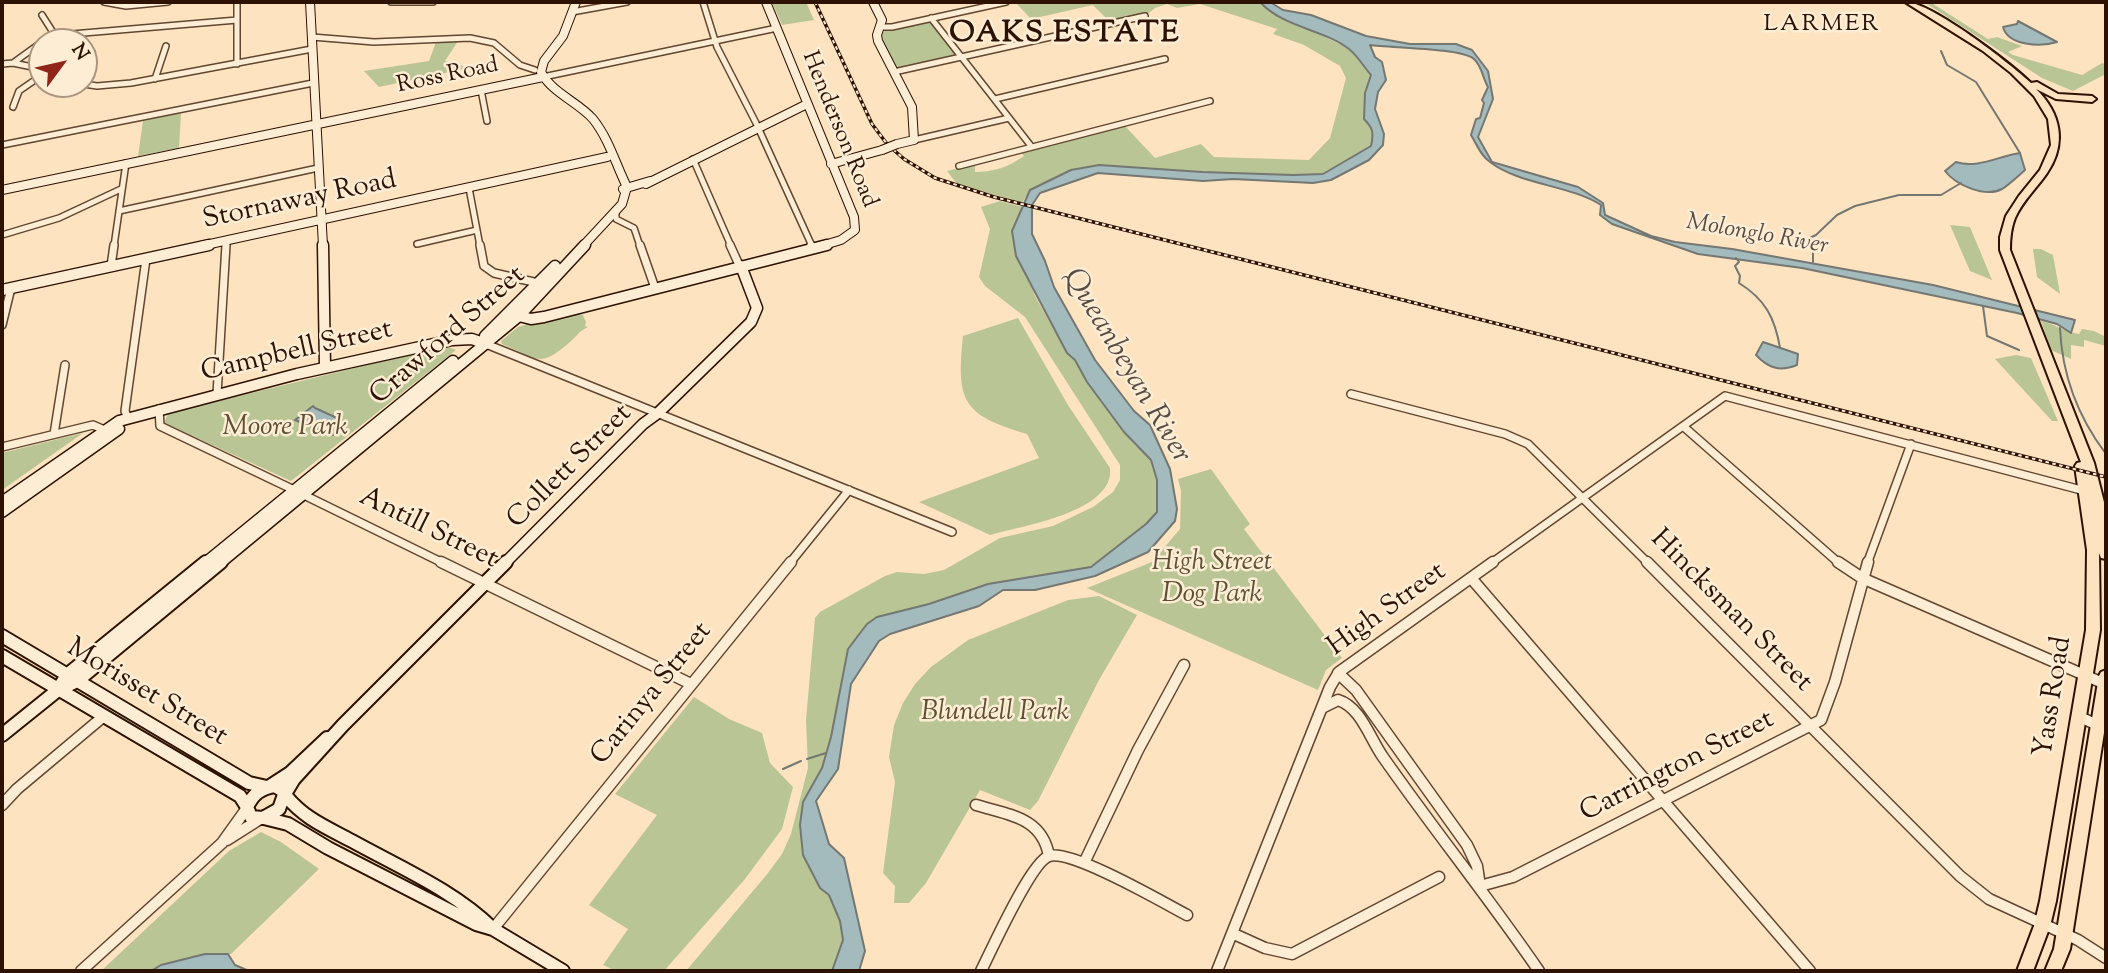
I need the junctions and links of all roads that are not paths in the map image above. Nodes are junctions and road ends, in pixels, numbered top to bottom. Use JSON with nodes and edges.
{"nodes":[{"id":1,"x":104,"y":2,"type":"edge"},
{"id":2,"x":115,"y":2,"type":"edge"},
{"id":3,"x":150,"y":2,"type":"edge"},
{"id":4,"x":168,"y":2,"type":"edge"},
{"id":5,"x":237,"y":2,"type":"edge"},
{"id":6,"x":310,"y":2,"type":"edge"},
{"id":7,"x":391,"y":2,"type":"edge"},
{"id":8,"x":433,"y":2,"type":"edge"},
{"id":9,"x":576,"y":2,"type":"edge"},
{"id":10,"x":627,"y":2,"type":"edge"},
{"id":11,"x":704,"y":2,"type":"edge"},
{"id":12,"x":765,"y":2,"type":"edge"},
{"id":13,"x":873,"y":2,"type":"edge"},
{"id":14,"x":1006,"y":2,"type":"edge"},
{"id":15,"x":1909,"y":2,"type":"edge"},
{"id":16,"x":572,"y":12,"type":"junction"},
{"id":17,"x":42,"y":15,"type":"dead end"},
{"id":18,"x":1144,"y":16,"type":"dead end"},
{"id":19,"x":931,"y":18,"type":"junction"},
{"id":20,"x":237,"y":20,"type":"junction"},
{"id":21,"x":880,"y":27,"type":"junction"},
{"id":22,"x":50,"y":28,"type":"edge"},
{"id":23,"x":777,"y":28,"type":"junction"},
{"id":24,"x":98,"y":33,"type":"edge"},
{"id":25,"x":312,"y":37,"type":"junction"},
{"id":26,"x":560,"y":41,"type":"junction"},
{"id":27,"x":715,"y":41,"type":"junction"},
{"id":28,"x":166,"y":46,"type":"dead end"},
{"id":29,"x":312,"y":49,"type":"junction"},
{"id":30,"x":28,"y":51,"type":"edge"},
{"id":31,"x":962,"y":57,"type":"junction"},
{"id":32,"x":1165,"y":59,"type":"dead end"},
{"id":33,"x":538,"y":61,"type":"junction"},
{"id":34,"x":2003,"y":61,"type":"junction"},
{"id":35,"x":13,"y":63,"type":"junction"},
{"id":36,"x":2,"y":64,"type":"edge"},
{"id":37,"x":237,"y":64,"type":"junction"},
{"id":38,"x":522,"y":65,"type":"junction"},
{"id":39,"x":28,"y":66,"type":"edge"},
{"id":40,"x":894,"y":72,"type":"junction"},
{"id":41,"x":538,"y":75,"type":"junction"},
{"id":42,"x":155,"y":79,"type":"junction"},
{"id":43,"x":313,"y":83,"type":"junction"},
{"id":44,"x":28,"y":85,"type":"edge"},
{"id":45,"x":98,"y":85,"type":"edge"},
{"id":46,"x":481,"y":90,"type":"junction"},
{"id":47,"x":2104,"y":96,"type":"dead end"},
{"id":48,"x":995,"y":99,"type":"junction"},
{"id":49,"x":2092,"y":99,"type":"junction"},
{"id":50,"x":1210,"y":101,"type":"dead end"},
{"id":51,"x":2042,"y":101,"type":"junction"},
{"id":52,"x":2079,"y":101,"type":"junction"},
{"id":53,"x":807,"y":104,"type":"junction"},
{"id":54,"x":13,"y":107,"type":"dead end"},
{"id":55,"x":1009,"y":118,"type":"junction"},
{"id":56,"x":487,"y":121,"type":"dead end"},
{"id":57,"x":316,"y":124,"type":"junction"},
{"id":58,"x":758,"y":127,"type":"junction"},
{"id":59,"x":2054,"y":133,"type":"junction"},
{"id":60,"x":914,"y":140,"type":"junction"},
{"id":61,"x":2,"y":145,"type":"edge"},
{"id":62,"x":1031,"y":146,"type":"junction"},
{"id":63,"x":606,"y":155,"type":"junction"},
{"id":64,"x":693,"y":159,"type":"junction"},
{"id":65,"x":126,"y":163,"type":"junction"},
{"id":66,"x":831,"y":164,"type":"junction"},
{"id":67,"x":959,"y":166,"type":"dead end"},
{"id":68,"x":318,"y":169,"type":"junction"},
{"id":69,"x":469,"y":188,"type":"junction"},
{"id":70,"x":2,"y":189,"type":"edge"},
{"id":71,"x":121,"y":189,"type":"junction"},
{"id":72,"x":625,"y":189,"type":"junction"},
{"id":73,"x":119,"y":211,"type":"junction"},
{"id":74,"x":616,"y":211,"type":"junction"},
{"id":75,"x":322,"y":220,"type":"junction"},
{"id":76,"x":624,"y":223,"type":"junction"},
{"id":77,"x":477,"y":230,"type":"junction"},
{"id":78,"x":594,"y":231,"type":"junction"},
{"id":79,"x":2,"y":235,"type":"edge"},
{"id":80,"x":226,"y":242,"type":"junction"},
{"id":81,"x":417,"y":244,"type":"dead end"},
{"id":82,"x":813,"y":248,"type":"junction"},
{"id":83,"x":146,"y":259,"type":"junction"},
{"id":84,"x":111,"y":266,"type":"junction"},
{"id":85,"x":740,"y":267,"type":"junction"},
{"id":86,"x":543,"y":284,"type":"junction"},
{"id":87,"x":655,"y":288,"type":"junction"},
{"id":88,"x":6,"y":289,"type":"edge"},
{"id":89,"x":2021,"y":289,"type":"joint"},
{"id":90,"x":519,"y":316,"type":"junction"},
{"id":91,"x":2,"y":325,"type":"edge"},
{"id":92,"x":481,"y":343,"type":"junction"},
{"id":93,"x":2047,"y":352,"type":"joint"},
{"id":94,"x":65,"y":365,"type":"dead end"},
{"id":95,"x":325,"y":367,"type":"junction"},
{"id":96,"x":217,"y":394,"type":"junction"},
{"id":97,"x":1351,"y":394,"type":"dead end"},
{"id":98,"x":159,"y":409,"type":"junction"},
{"id":99,"x":658,"y":413,"type":"junction"},
{"id":100,"x":128,"y":419,"type":"junction"},
{"id":101,"x":1684,"y":427,"type":"junction"},
{"id":102,"x":2074,"y":428,"type":"junction"},
{"id":103,"x":108,"y":431,"type":"junction"},
{"id":104,"x":54,"y":434,"type":"junction"},
{"id":105,"x":1911,"y":444,"type":"junction"},
{"id":106,"x":2,"y":447,"type":"edge"},
{"id":107,"x":849,"y":490,"type":"junction"},
{"id":108,"x":2085,"y":491,"type":"junction"},
{"id":109,"x":298,"y":492,"type":"junction"},
{"id":110,"x":1582,"y":497,"type":"junction"},
{"id":111,"x":2096,"y":499,"type":"junction"},
{"id":112,"x":2,"y":502,"type":"edge"},
{"id":113,"x":2,"y":512,"type":"edge"},
{"id":114,"x":952,"y":532,"type":"dead end"},
{"id":115,"x":2106,"y":554,"type":"edge"},
{"id":116,"x":1471,"y":578,"type":"junction"},
{"id":117,"x":1862,"y":578,"type":"junction"},
{"id":118,"x":486,"y":583,"type":"junction"},
{"id":119,"x":2,"y":636,"type":"edge"},
{"id":120,"x":2,"y":656,"type":"edge"},
{"id":121,"x":1184,"y":665,"type":"dead end"},
{"id":122,"x":1338,"y":673,"type":"junction"},
{"id":123,"x":2086,"y":675,"type":"junction"},
{"id":124,"x":72,"y":678,"type":"junction"},
{"id":125,"x":2106,"y":680,"type":"edge"},
{"id":126,"x":691,"y":684,"type":"junction"},
{"id":127,"x":58,"y":690,"type":"junction"},
{"id":128,"x":1320,"y":710,"type":"junction"},
{"id":129,"x":104,"y":716,"type":"junction"},
{"id":130,"x":2080,"y":718,"type":"junction"},
{"id":131,"x":343,"y":725,"type":"junction"},
{"id":132,"x":1812,"y":726,"type":"junction"},
{"id":133,"x":2103,"y":727,"type":"edge"},
{"id":134,"x":2,"y":736,"type":"edge"},
{"id":135,"x":1391,"y":738,"type":"junction"},
{"id":136,"x":1374,"y":746,"type":"junction"},
{"id":137,"x":269,"y":787,"type":"junction"},
{"id":138,"x":286,"y":795,"type":"junction"},
{"id":139,"x":1663,"y":801,"type":"junction"},
{"id":140,"x":2,"y":805,"type":"edge"},
{"id":141,"x":976,"y":805,"type":"dead end"},
{"id":142,"x":247,"y":807,"type":"junction"},
{"id":143,"x":262,"y":819,"type":"junction"},
{"id":144,"x":222,"y":843,"type":"junction"},
{"id":145,"x":1049,"y":856,"type":"junction"},
{"id":146,"x":389,"y":860,"type":"junction"},
{"id":147,"x":359,"y":863,"type":"junction"},
{"id":148,"x":1084,"y":863,"type":"junction"},
{"id":149,"x":414,"y":875,"type":"junction"},
{"id":150,"x":1439,"y":877,"type":"dead end"},
{"id":151,"x":1480,"y":886,"type":"junction"},
{"id":152,"x":425,"y":897,"type":"junction"},
{"id":153,"x":1186,"y":915,"type":"dead end"},
{"id":154,"x":2042,"y":926,"type":"junction"},
{"id":155,"x":493,"y":929,"type":"junction"},
{"id":156,"x":1234,"y":934,"type":"junction"},
{"id":157,"x":2064,"y":934,"type":"junction"},
{"id":158,"x":2106,"y":958,"type":"edge"},
{"id":159,"x":81,"y":971,"type":"edge"},
{"id":160,"x":564,"y":971,"type":"edge"},
{"id":161,"x":981,"y":971,"type":"edge"},
{"id":162,"x":1217,"y":971,"type":"edge"},
{"id":163,"x":1539,"y":971,"type":"edge"},
{"id":164,"x":1810,"y":971,"type":"edge"},
{"id":165,"x":2025,"y":971,"type":"edge"},
{"id":166,"x":2053,"y":971,"type":"edge"}],
"edges":[{"from":1,"to":4,"type":"street"},
{"from":2,"to":3,"type":"street"},
{"from":5,"to":20,"type":"street"},
{"from":6,"to":25,"type":"street"},
{"from":7,"to":8,"type":"street"},
{"from":9,"to":16,"type":"street"},
{"from":10,"to":16,"type":"street"},
{"from":11,"to":27,"type":"street"},
{"from":12,"to":23,"type":"street","name":"Henderson Road"},
{"from":13,"to":21,"type":"street"},
{"from":14,"to":19,"type":"street"},
{"from":15,"to":34,"type":"main road"},
{"from":16,"to":26,"type":"street"},
{"from":17,"to":22,"type":"street"},
{"from":18,"to":31,"type":"street"},
{"from":19,"to":21,"type":"street"},
{"from":19,"to":31,"type":"street"},
{"from":20,"to":24,"type":"street"},
{"from":20,"to":37,"type":"street"},
{"from":21,"to":40,"type":"street"},
{"from":23,"to":27,"type":"street","name":"Ross Road"},
{"from":23,"to":53,"type":"street","name":"Henderson Road"},
{"from":25,"to":29,"type":"street"},
{"from":25,"to":38,"type":"street"},
{"from":26,"to":33,"type":"street"},
{"from":26,"to":41,"type":"street"},
{"from":27,"to":41,"type":"street","name":"Ross Road"},
{"from":27,"to":58,"type":"street"},
{"from":28,"to":42,"type":"street"},
{"from":29,"to":37,"type":"street"},
{"from":29,"to":43,"type":"street"},
{"from":30,"to":35,"type":"street"},
{"from":31,"to":40,"type":"street"},
{"from":31,"to":48,"type":"street"},
{"from":32,"to":48,"type":"street"},
{"from":33,"to":38,"type":"street"},
{"from":33,"to":41,"type":"street"},
{"from":34,"to":49,"type":"main road"},
{"from":34,"to":51,"type":"main road"},
{"from":35,"to":36,"type":"street"},
{"from":35,"to":39,"type":"street"},
{"from":37,"to":42,"type":"street"},
{"from":38,"to":41,"type":"street"},
{"from":40,"to":60,"type":"street"},
{"from":41,"to":46,"type":"street","name":"Ross Road"},
{"from":41,"to":63,"type":"street"},
{"from":42,"to":45,"type":"street"},
{"from":43,"to":57,"type":"street"},
{"from":43,"to":61,"type":"street"},
{"from":44,"to":54,"type":"street"},
{"from":46,"to":56,"type":"street"},
{"from":46,"to":57,"type":"street","name":"Ross Road"},
{"from":47,"to":49,"type":"main road"},
{"from":48,"to":55,"type":"street"},
{"from":49,"to":52,"type":"main road"},
{"from":50,"to":62,"type":"street"},
{"from":51,"to":52,"type":"main road"},
{"from":51,"to":59,"type":"main road"},
{"from":52,"to":59,"type":"main road"},
{"from":53,"to":58,"type":"street"},
{"from":53,"to":66,"type":"street","name":"Henderson Road"},
{"from":55,"to":60,"type":"street"},
{"from":55,"to":62,"type":"street"},
{"from":57,"to":65,"type":"street","name":"Ross Road"},
{"from":57,"to":68,"type":"street"},
{"from":58,"to":64,"type":"street"},
{"from":58,"to":82,"type":"street"},
{"from":59,"to":89,"type":"main road","name":"Yass Road"},
{"from":60,"to":66,"type":"street","bridge":true},
{"from":62,"to":67,"type":"street"},
{"from":63,"to":69,"type":"street","name":"Stornaway Road"},
{"from":63,"to":72,"type":"street"},
{"from":64,"to":72,"type":"street"},
{"from":64,"to":85,"type":"street","name":"Collett Street"},
{"from":65,"to":70,"type":"street","name":"Ross Road"},
{"from":65,"to":71,"type":"street"},
{"from":66,"to":82,"type":"street","name":"Henderson Road"},
{"from":68,"to":73,"type":"street"},
{"from":68,"to":75,"type":"street"},
{"from":69,"to":75,"type":"street","name":"Stornaway Road"},
{"from":69,"to":77,"type":"street"},
{"from":71,"to":73,"type":"street"},
{"from":71,"to":79,"type":"street"},
{"from":72,"to":74,"type":"street","name":"Crawford Street"},
{"from":72,"to":86,"type":"street","name":"Crawford Street"},
{"from":73,"to":84,"type":"street"},
{"from":74,"to":76,"type":"street"},
{"from":74,"to":78,"type":"street","name":"Crawford Street"},
{"from":75,"to":80,"type":"street","name":"Stornaway Road"},
{"from":75,"to":95,"type":"street"},
{"from":76,"to":78,"type":"street"},
{"from":76,"to":87,"type":"street"},
{"from":77,"to":81,"type":"street"},
{"from":77,"to":86,"type":"street"},
{"from":78,"to":86,"type":"street","name":"Crawford Street"},
{"from":80,"to":83,"type":"street","name":"Stornaway Road"},
{"from":80,"to":96,"type":"street"},
{"from":82,"to":85,"type":"street"},
{"from":83,"to":84,"type":"street","name":"Stornaway Road"},
{"from":83,"to":100,"type":"street"},
{"from":84,"to":88,"type":"street","name":"Stornaway Road"},
{"from":85,"to":87,"type":"street"},
{"from":85,"to":99,"type":"street","name":"Collett Street"},
{"from":86,"to":90,"type":"street","name":"Crawford Street"},
{"from":86,"to":92,"type":"street","name":"Crawford Street"},
{"from":87,"to":90,"type":"street"},
{"from":88,"to":91,"type":"street"},
{"from":89,"to":93,"type":"main road","name":"Yass Road"},
{"from":90,"to":92,"type":"street","name":"Crawford Street"},
{"from":92,"to":95,"type":"street","name":"Campbell Street"},
{"from":92,"to":99,"type":"street"},
{"from":92,"to":109,"type":"street","name":"Crawford Street"},
{"from":93,"to":102,"type":"main road","name":"Yass Road"},
{"from":94,"to":104,"type":"street"},
{"from":95,"to":96,"type":"street","name":"Campbell Street"},
{"from":96,"to":98,"type":"street","name":"Campbell Street"},
{"from":97,"to":110,"type":"street","name":"Hincksman Street"},
{"from":98,"to":100,"type":"street","name":"Campbell Street"},
{"from":98,"to":109,"type":"street","name":"Antill Street"},
{"from":99,"to":107,"type":"street"},
{"from":99,"to":118,"type":"street","name":"Collett Street"},
{"from":100,"to":103,"type":"street"},
{"from":101,"to":105,"type":"street","name":"High Street"},
{"from":101,"to":110,"type":"street","name":"High Street"},
{"from":101,"to":117,"type":"street"},
{"from":102,"to":108,"type":"main road","name":"Yass Road"},
{"from":102,"to":111,"type":"main road","name":"Yass Road"},
{"from":103,"to":104,"type":"street"},
{"from":103,"to":112,"type":"street"},
{"from":103,"to":113,"type":"street"},
{"from":104,"to":106,"type":"street"},
{"from":105,"to":108,"type":"street"},
{"from":105,"to":117,"type":"street","name":"Carrington Street"},
{"from":107,"to":114,"type":"street"},
{"from":107,"to":126,"type":"street","name":"Carinya Street"},
{"from":108,"to":111,"type":"main road"},
{"from":108,"to":123,"type":"main road","name":"Yass Road"},
{"from":109,"to":118,"type":"street","name":"Antill Street"},
{"from":109,"to":124,"type":"street","name":"Crawford Street"},
{"from":110,"to":116,"type":"street","name":"High Street"},
{"from":110,"to":132,"type":"street","name":"Hincksman Street"},
{"from":111,"to":115,"type":"main road","name":"Yass Road"},
{"from":116,"to":122,"type":"street","name":"High Street"},
{"from":116,"to":139,"type":"street"},
{"from":117,"to":123,"type":"street"},
{"from":117,"to":132,"type":"street","name":"Carrington Street"},
{"from":118,"to":126,"type":"street","name":"Antill Street"},
{"from":118,"to":131,"type":"street","name":"Collett Street"},
{"from":119,"to":124,"type":"street","name":"Morisset Street"},
{"from":120,"to":127,"type":"street","name":"Morisset Street"},
{"from":121,"to":148,"type":"street"},
{"from":122,"to":128,"type":"street","name":"High Street"},
{"from":122,"to":135,"type":"street"},
{"from":123,"to":125,"type":"street"},
{"from":123,"to":130,"type":"main road","name":"Yass Road"},
{"from":124,"to":127,"type":"street","name":"Crawford Street"},
{"from":124,"to":137,"type":"street","name":"Morisset Street"},
{"from":125,"to":133,"type":"main road","name":"Yass Road"},
{"from":126,"to":155,"type":"street","name":"Carinya Street"},
{"from":127,"to":129,"type":"street","name":"Morisset Street"},
{"from":127,"to":134,"type":"street","name":"Crawford Street"},
{"from":128,"to":136,"type":"street"},
{"from":128,"to":156,"type":"street","name":"High Street"},
{"from":129,"to":140,"type":"street"},
{"from":129,"to":142,"type":"street","name":"Morisset Street"},
{"from":130,"to":133,"type":"street"},
{"from":130,"to":154,"type":"main road","name":"Yass Road"},
{"from":131,"to":137,"type":"street","name":"Collett Street"},
{"from":131,"to":138,"type":"street","name":"Collett Street"},
{"from":132,"to":139,"type":"street","name":"Carrington Street"},
{"from":132,"to":154,"type":"street","name":"Hincksman Street"},
{"from":133,"to":157,"type":"main road","name":"Yass Road"},
{"from":135,"to":136,"type":"street"},
{"from":135,"to":151,"type":"street"},
{"from":136,"to":151,"type":"street"},
{"from":137,"to":138,"type":"street"},
{"from":137,"to":142,"type":"street"},
{"from":138,"to":143,"type":"street"},
{"from":138,"to":146,"type":"street"},
{"from":139,"to":151,"type":"street","name":"Carrington Street"},
{"from":139,"to":164,"type":"street"},
{"from":141,"to":145,"type":"street"},
{"from":142,"to":143,"type":"street"},
{"from":142,"to":144,"type":"street"},
{"from":143,"to":144,"type":"street"},
{"from":143,"to":147,"type":"street"},
{"from":144,"to":159,"type":"street"},
{"from":145,"to":148,"type":"street"},
{"from":145,"to":161,"type":"street"},
{"from":146,"to":147,"type":"street"},
{"from":146,"to":149,"type":"street"},
{"from":147,"to":152,"type":"street"},
{"from":148,"to":153,"type":"street"},
{"from":149,"to":152,"type":"street"},
{"from":149,"to":155,"type":"street"},
{"from":150,"to":156,"type":"street"},
{"from":151,"to":163,"type":"street"},
{"from":152,"to":155,"type":"street"},
{"from":154,"to":157,"type":"street","name":"Hincksman Street"},
{"from":154,"to":165,"type":"main road","name":"Yass Road"},
{"from":155,"to":160,"type":"street"},
{"from":156,"to":162,"type":"street","name":"High Street"},
{"from":157,"to":158,"type":"street","name":"Hincksman Street"},
{"from":157,"to":166,"type":"main road","name":"Yass Road"}]}
